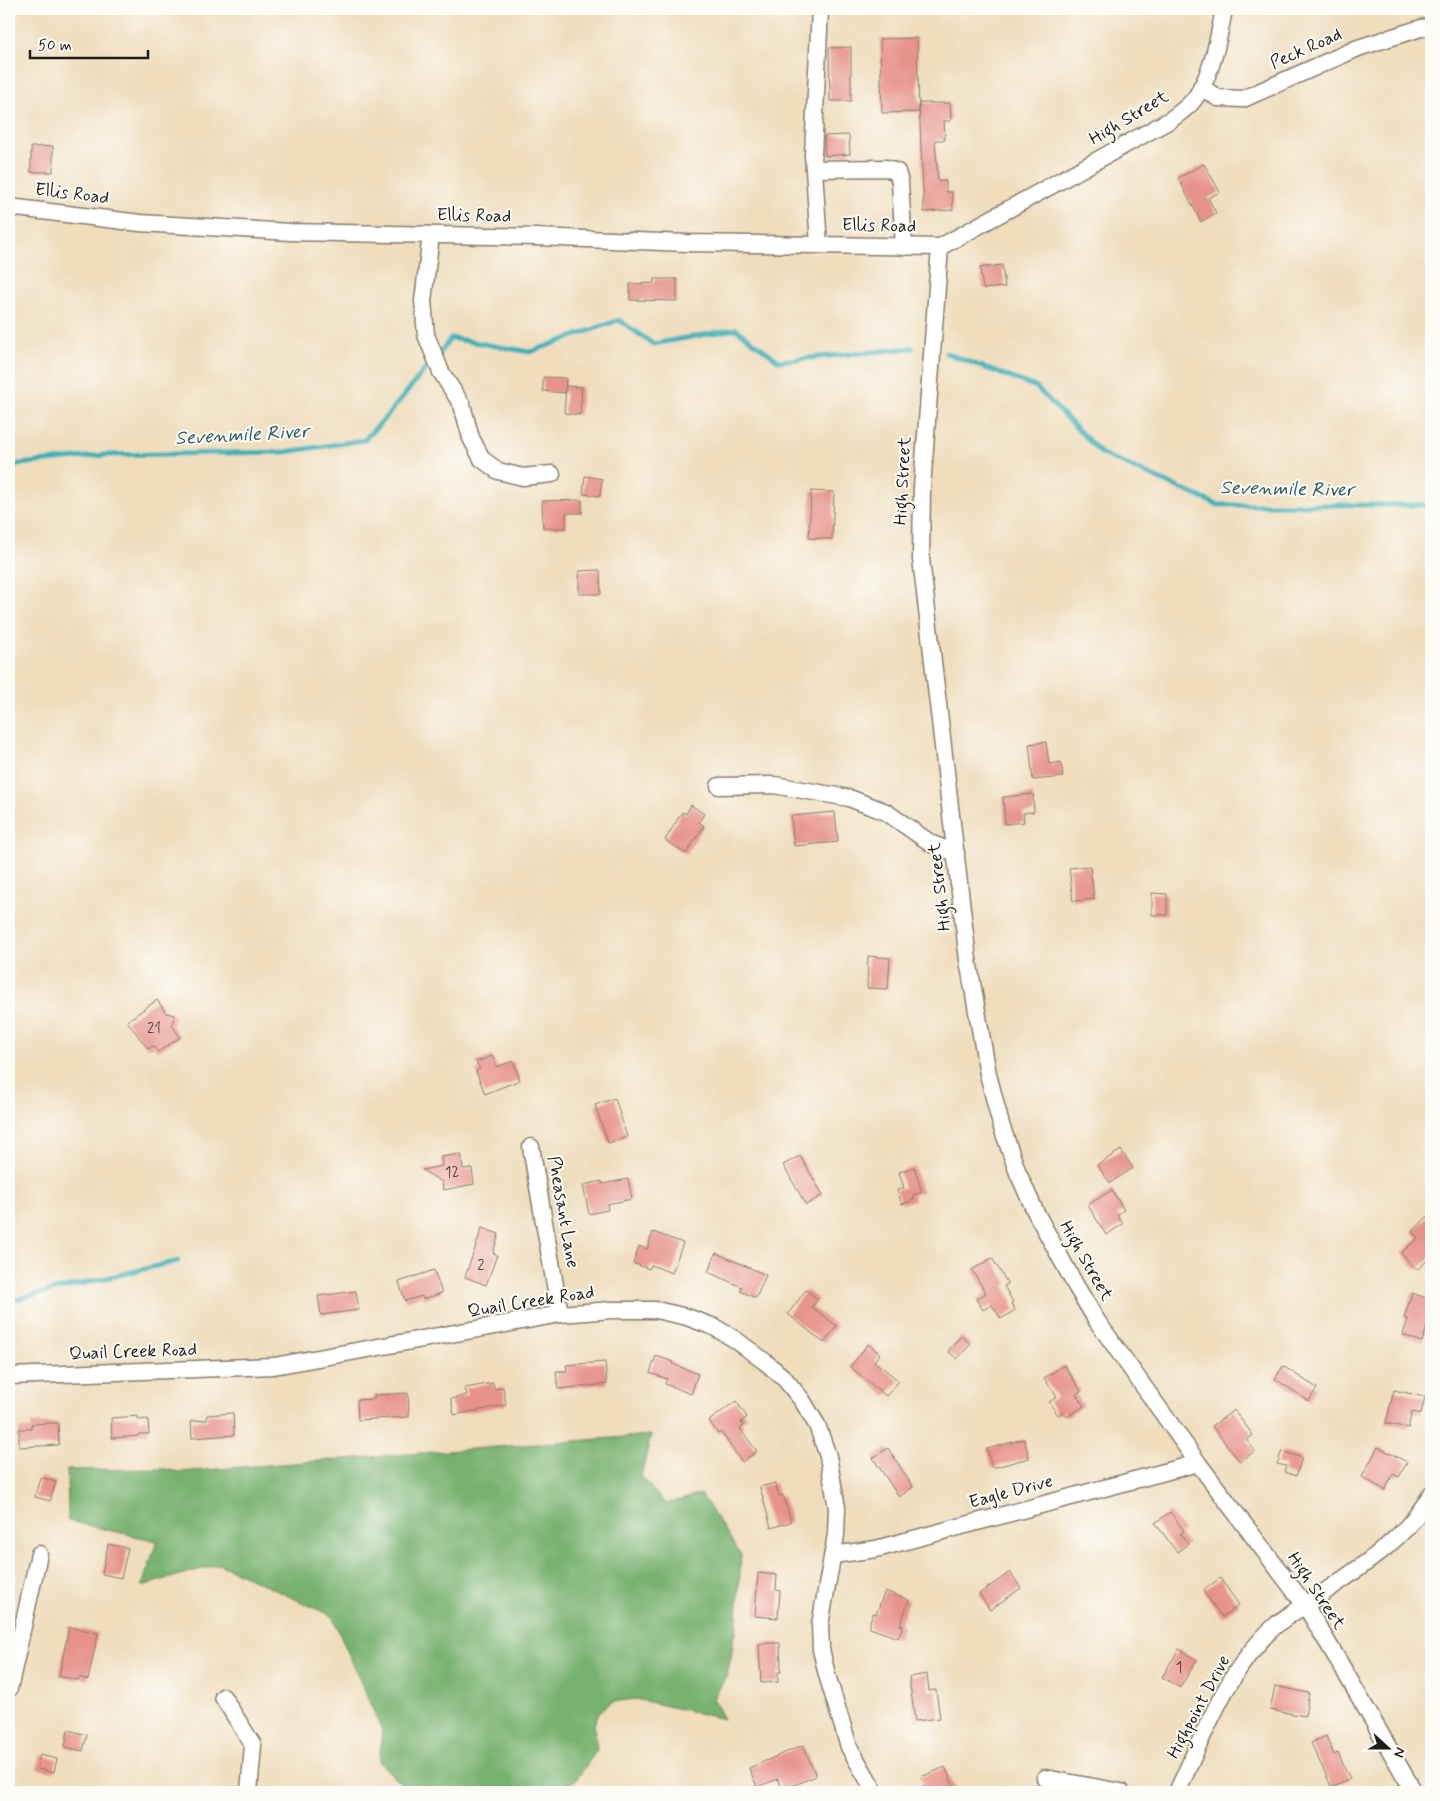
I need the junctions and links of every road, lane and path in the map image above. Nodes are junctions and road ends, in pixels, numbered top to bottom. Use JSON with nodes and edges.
{"nodes":[{"id":1,"x":820,"y":9,"type":"edge"},
{"id":2,"x":1224,"y":9,"type":"edge"},
{"id":3,"x":1431,"y":27,"type":"edge"},
{"id":4,"x":1201,"y":87,"type":"junction"},
{"id":5,"x":814,"y":169,"type":"junction"},
{"id":6,"x":9,"y":207,"type":"edge"},
{"id":7,"x":431,"y":235,"type":"junction"},
{"id":8,"x":819,"y":245,"type":"junction"},
{"id":9,"x":904,"y":247,"type":"junction"},
{"id":10,"x":940,"y":247,"type":"junction"},
{"id":11,"x":552,"y":474,"type":"dead end"},
{"id":12,"x":719,"y":786,"type":"dead end"},
{"id":13,"x":956,"y":853,"type":"junction"},
{"id":14,"x":531,"y":1147,"type":"dead end"},
{"id":15,"x":560,"y":1314,"type":"junction"},
{"id":16,"x":9,"y":1376,"type":"edge"},
{"id":17,"x":1198,"y":1463,"type":"junction"},
{"id":18,"x":1431,"y":1494,"type":"edge"},
{"id":19,"x":40,"y":1554,"type":"dead end"},
{"id":20,"x":833,"y":1555,"type":"junction"},
{"id":21,"x":1305,"y":1605,"type":"junction"},
{"id":22,"x":9,"y":1689,"type":"edge"},
{"id":23,"x":223,"y":1697,"type":"dead end"},
{"id":24,"x":1045,"y":1778,"type":"dead end"},
{"id":25,"x":249,"y":1792,"type":"edge"},
{"id":26,"x":875,"y":1792,"type":"edge"},
{"id":27,"x":1121,"y":1792,"type":"edge"},
{"id":28,"x":1178,"y":1792,"type":"edge"},
{"id":29,"x":1414,"y":1792,"type":"edge"}],
"edges":[{"from":1,"to":5,"type":"street"},
{"from":2,"to":4,"type":"street","name":"High Street"},
{"from":3,"to":4,"type":"street","name":"Peck Road"},
{"from":4,"to":10,"type":"street","name":"High Street"},
{"from":5,"to":8,"type":"street"},
{"from":5,"to":9,"type":"street"},
{"from":6,"to":7,"type":"street","name":"Ellis Road"},
{"from":7,"to":8,"type":"street","name":"Ellis Road"},
{"from":7,"to":11,"type":"street"},
{"from":8,"to":9,"type":"street","name":"Ellis Road"},
{"from":9,"to":10,"type":"street","name":"Ellis Road"},
{"from":10,"to":13,"type":"street","name":"High Street"},
{"from":12,"to":13,"type":"street"},
{"from":13,"to":17,"type":"street","name":"High Street"},
{"from":14,"to":15,"type":"street","name":"Pheasant Lane"},
{"from":15,"to":16,"type":"street","name":"Quail Creek Road"},
{"from":15,"to":20,"type":"street","name":"Quail Creek Road"},
{"from":17,"to":20,"type":"street","name":"Eagle Drive"},
{"from":17,"to":21,"type":"street","name":"High Street"},
{"from":18,"to":21,"type":"street","name":"Highpoint Drive"},
{"from":19,"to":22,"type":"street"},
{"from":20,"to":26,"type":"street","name":"Quail Creek Road"},
{"from":21,"to":28,"type":"street","name":"Highpoint Drive"},
{"from":21,"to":29,"type":"street","name":"High Street"},
{"from":23,"to":25,"type":"street"},
{"from":24,"to":27,"type":"street"}]}
